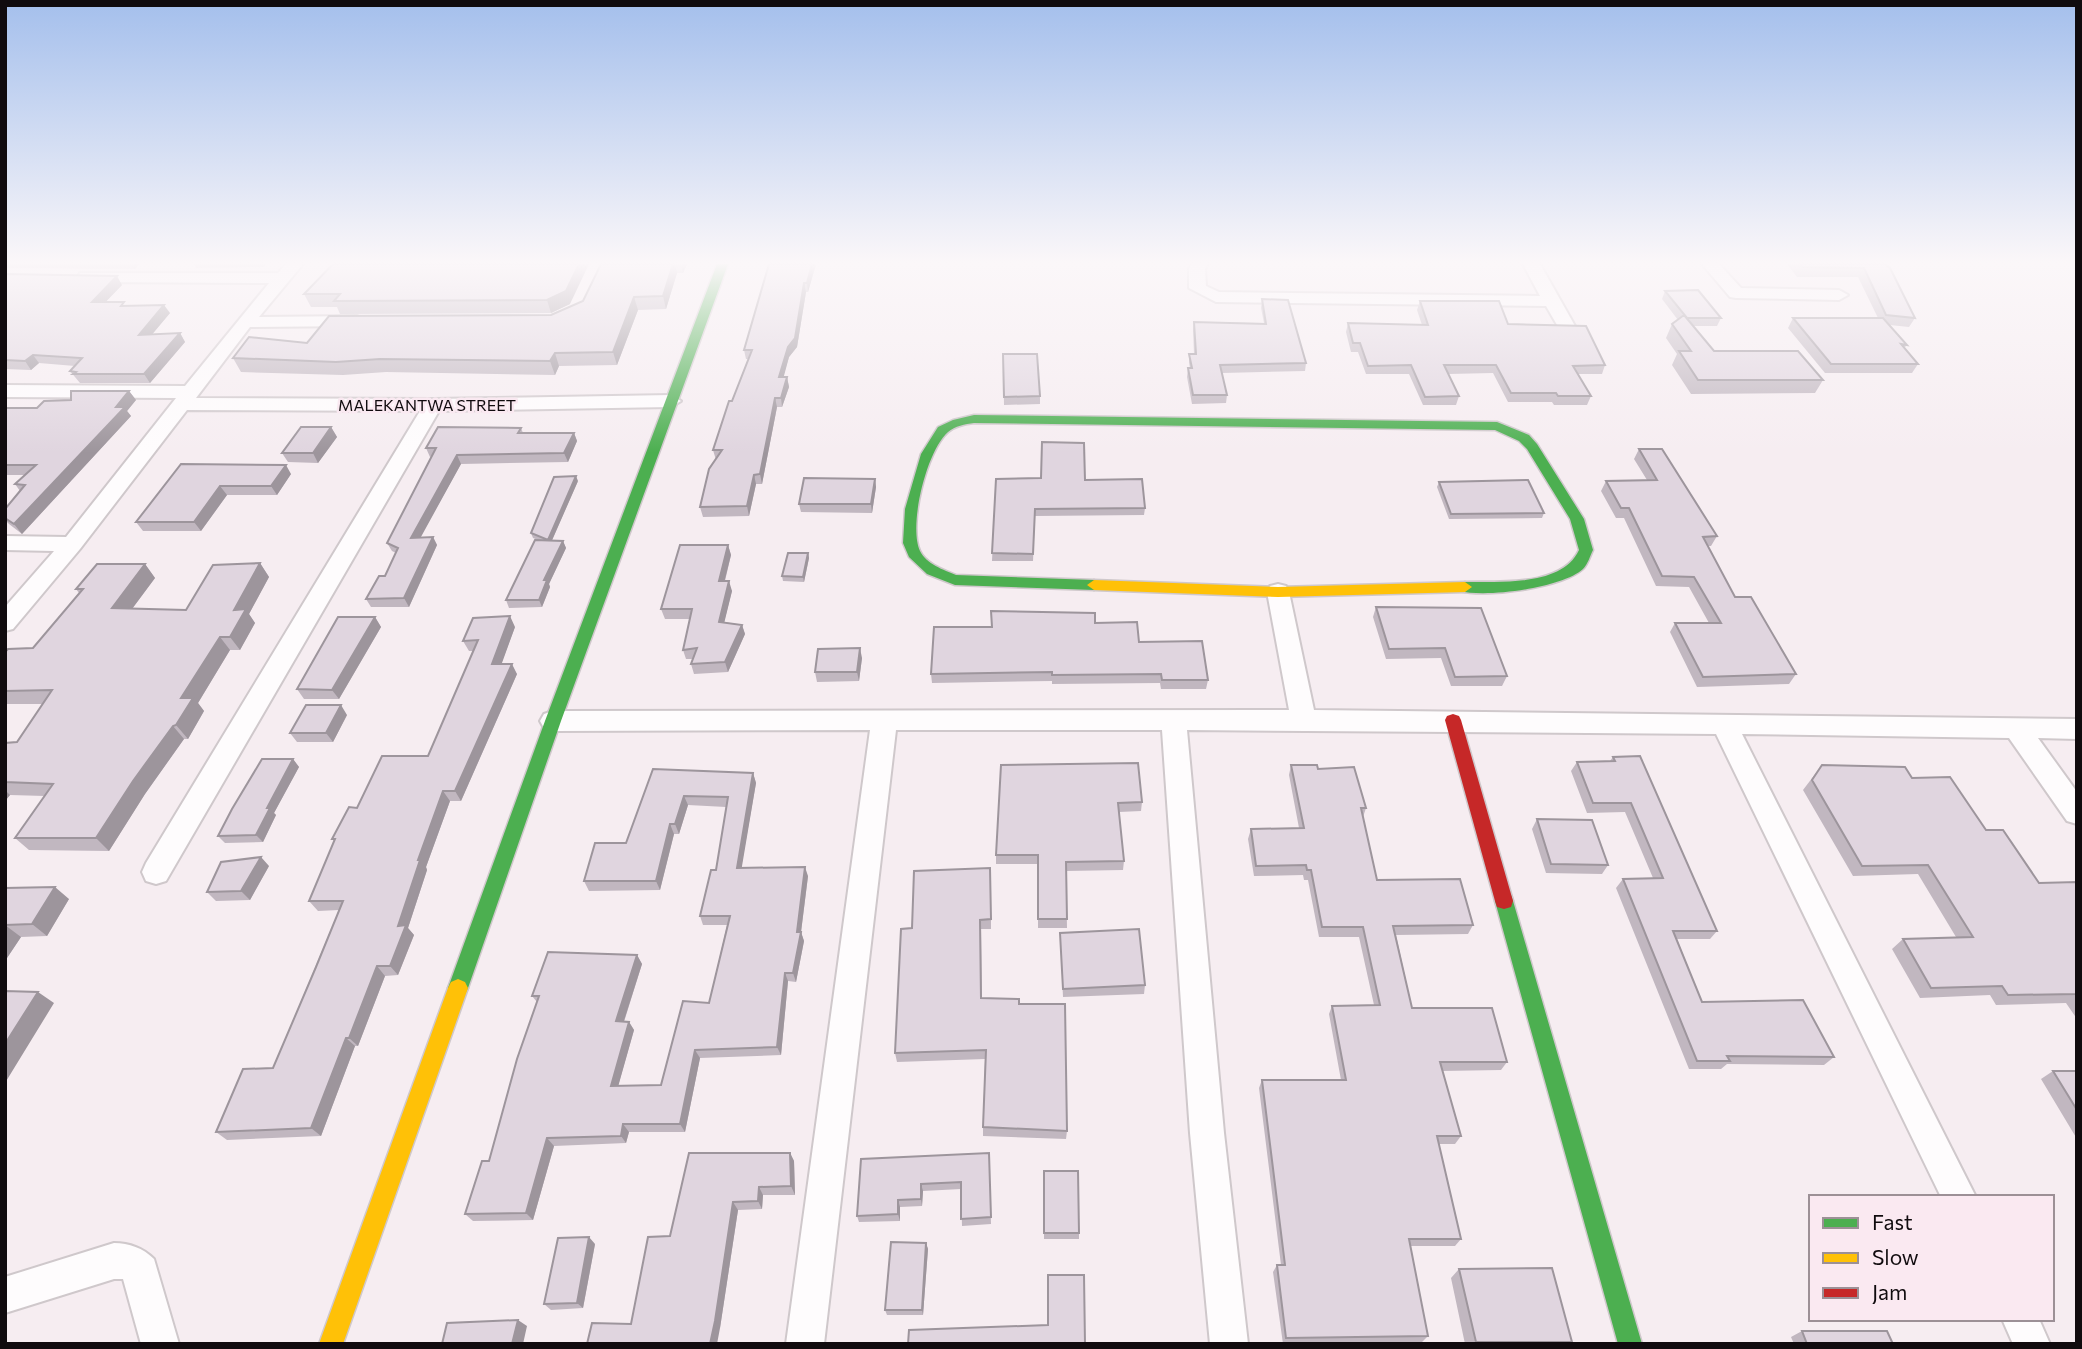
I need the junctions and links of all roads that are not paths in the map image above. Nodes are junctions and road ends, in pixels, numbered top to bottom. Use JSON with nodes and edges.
{"nodes":[{"id":1,"x":241,"y":327,"type":"edge"},
{"id":2,"x":699,"y":327,"type":"edge"},
{"id":3,"x":5,"y":391,"type":"edge"},
{"id":4,"x":187,"y":398,"type":"junction"},
{"id":5,"x":671,"y":401,"type":"junction"},
{"id":6,"x":433,"y":405,"type":"junction"},
{"id":7,"x":5,"y":543,"type":"edge"},
{"id":8,"x":72,"y":544,"type":"junction"},
{"id":9,"x":1278,"y":592,"type":"junction"},
{"id":10,"x":5,"y":623,"type":"edge"},
{"id":11,"x":1453,"y":720,"type":"junction"},
{"id":12,"x":553,"y":721,"type":"junction"},
{"id":13,"x":1174,"y":722,"type":"junction"},
{"id":14,"x":1304,"y":722,"type":"junction"},
{"id":15,"x":884,"y":723,"type":"junction"},
{"id":16,"x":1725,"y":725,"type":"junction"},
{"id":17,"x":2017,"y":729,"type":"junction"},
{"id":18,"x":2077,"y":729,"type":"edge"},
{"id":19,"x":2077,"y":813,"type":"edge"},
{"id":20,"x":156,"y":872,"type":"dead end"},
{"id":21,"x":1958,"y":1195,"type":"edge"},
{"id":22,"x":5,"y":1295,"type":"edge"},
{"id":23,"x":2021,"y":1321,"type":"edge"},
{"id":24,"x":160,"y":1344,"type":"edge"},
{"id":25,"x":331,"y":1344,"type":"edge"},
{"id":26,"x":805,"y":1344,"type":"edge"},
{"id":27,"x":1229,"y":1344,"type":"edge"},
{"id":28,"x":1630,"y":1344,"type":"edge"},
{"id":29,"x":2032,"y":1344,"type":"edge"}],
"edges":[{"from":1,"to":4,"type":"street"},
{"from":2,"to":5,"type":"street"},
{"from":3,"to":4,"type":"street","name":"MALEKANTWA STREET"},
{"from":4,"to":6,"type":"street","name":"MALEKANTWA STREET"},
{"from":4,"to":8,"type":"street"},
{"from":5,"to":6,"type":"street","name":"MALEKANTWA STREET"},
{"from":5,"to":12,"type":"street"},
{"from":6,"to":20,"type":"street"},
{"from":7,"to":8,"type":"street"},
{"from":8,"to":10,"type":"street"},
{"from":9,"to":9,"type":"street"},
{"from":9,"to":14,"type":"street"},
{"from":11,"to":14,"type":"street"},
{"from":11,"to":16,"type":"street"},
{"from":11,"to":28,"type":"street"},
{"from":12,"to":15,"type":"street"},
{"from":12,"to":25,"type":"street"},
{"from":13,"to":14,"type":"street"},
{"from":13,"to":15,"type":"street"},
{"from":13,"to":27,"type":"street"},
{"from":15,"to":26,"type":"street"},
{"from":16,"to":17,"type":"street"},
{"from":16,"to":21,"type":"street"},
{"from":17,"to":18,"type":"street"},
{"from":17,"to":19,"type":"street"},
{"from":22,"to":24,"type":"street"},
{"from":23,"to":29,"type":"street"}]}
